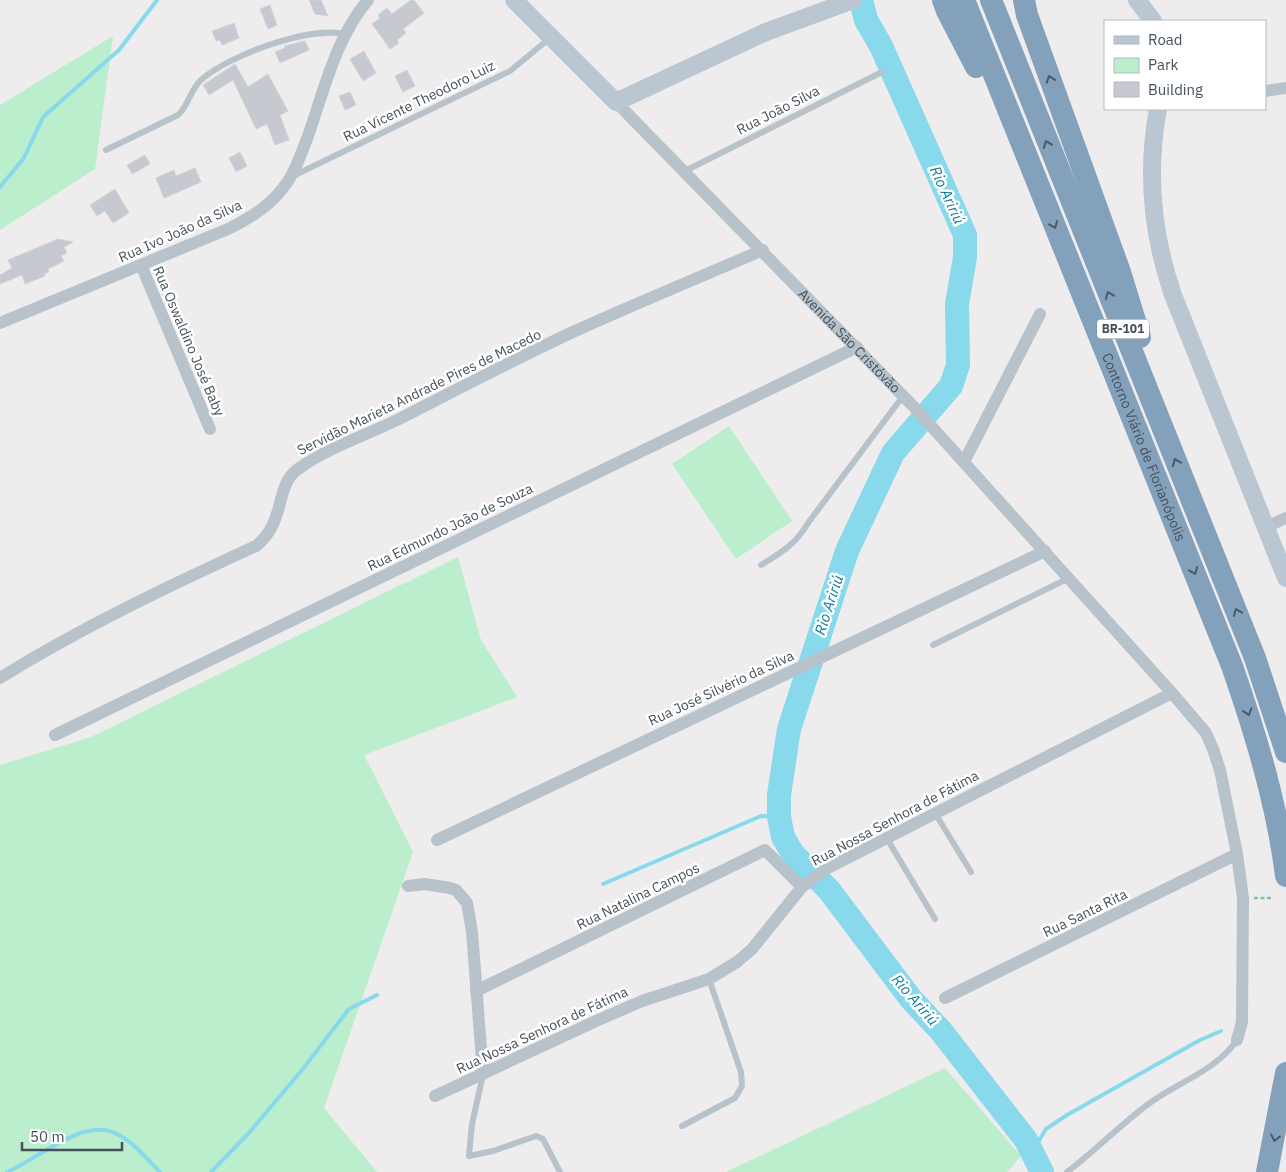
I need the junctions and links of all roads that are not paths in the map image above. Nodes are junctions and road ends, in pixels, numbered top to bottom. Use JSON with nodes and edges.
{"nodes":[{"id":1,"x":368,"y":0,"type":"edge"},
{"id":2,"x":514,"y":0,"type":"edge"},
{"id":3,"x":852,"y":0,"type":"edge"},
{"id":4,"x":991,"y":0,"type":"edge"},
{"id":5,"x":1024,"y":0,"type":"edge"},
{"id":6,"x":1137,"y":0,"type":"edge"},
{"id":7,"x":949,"y":3,"type":"edge"},
{"id":8,"x":1151,"y":20,"type":"edge"},
{"id":9,"x":345,"y":34,"type":"junction"},
{"id":10,"x":551,"y":38,"type":"junction"},
{"id":11,"x":882,"y":72,"type":"dead end"},
{"id":12,"x":1286,"y":88,"type":"edge"},
{"id":13,"x":1266,"y":90,"type":"edge"},
{"id":14,"x":616,"y":102,"type":"junction"},
{"id":15,"x":1158,"y":110,"type":"edge"},
{"id":16,"x":106,"y":150,"type":"dead end"},
{"id":17,"x":685,"y":171,"type":"junction"},
{"id":18,"x":290,"y":177,"type":"junction"},
{"id":19,"x":763,"y":250,"type":"junction"},
{"id":20,"x":141,"y":265,"type":"junction"},
{"id":21,"x":1040,"y":314,"type":"dead end"},
{"id":22,"x":0,"y":323,"type":"edge"},
{"id":23,"x":857,"y":347,"type":"junction"},
{"id":24,"x":904,"y":396,"type":"junction"},
{"id":25,"x":1155,"y":409,"type":"junction"},
{"id":26,"x":210,"y":429,"type":"dead end"},
{"id":27,"x":964,"y":462,"type":"junction"},
{"id":28,"x":1286,"y":518,"type":"edge"},
{"id":29,"x":1266,"y":527,"type":"junction"},
{"id":30,"x":1045,"y":551,"type":"junction"},
{"id":31,"x":761,"y":565,"type":"dead end"},
{"id":32,"x":1069,"y":578,"type":"junction"},
{"id":33,"x":1286,"y":578,"type":"edge"},
{"id":34,"x":933,"y":645,"type":"dead end"},
{"id":35,"x":0,"y":678,"type":"edge"},
{"id":36,"x":1172,"y":693,"type":"junction"},
{"id":37,"x":55,"y":735,"type":"dead end"},
{"id":38,"x":1286,"y":752,"type":"edge"},
{"id":39,"x":935,"y":813,"type":"junction"},
{"id":40,"x":886,"y":837,"type":"junction"},
{"id":41,"x":437,"y":840,"type":"dead end"},
{"id":42,"x":1238,"y":854,"type":"junction"},
{"id":43,"x":971,"y":872,"type":"dead end"},
{"id":44,"x":1286,"y":876,"type":"edge"},
{"id":45,"x":805,"y":884,"type":"junction"},
{"id":46,"x":408,"y":886,"type":"dead end"},
{"id":47,"x":935,"y":920,"type":"dead end"},
{"id":48,"x":708,"y":979,"type":"junction"},
{"id":49,"x":476,"y":991,"type":"junction"},
{"id":50,"x":945,"y":998,"type":"dead end"},
{"id":51,"x":1236,"y":1040,"type":"joint"},
{"id":52,"x":1286,"y":1073,"type":"edge"},
{"id":53,"x":483,"y":1074,"type":"junction"},
{"id":54,"x":435,"y":1096,"type":"dead end"},
{"id":55,"x":682,"y":1126,"type":"dead end"},
{"id":56,"x":560,"y":1172,"type":"edge"},
{"id":57,"x":1067,"y":1172,"type":"edge"},
{"id":58,"x":1267,"y":1172,"type":"edge"}],
"edges":[{"from":1,"to":9,"type":"street","name":"Rua Ivo João da Silva"},
{"from":2,"to":10,"type":"main road","name":"Avenida São Cristóvão"},
{"from":3,"to":14,"type":"main road"},
{"from":25,"to":4,"type":"highway","name":"Contorno Viário de Florianópolis","number":"BR-101","one_way":true},
{"from":25,"to":5,"type":"highway","one_way":true},
{"from":6,"to":8,"type":"main road"},
{"from":7,"to":44,"type":"highway","name":"Contorno Viário de Florianópolis","number":"BR-101","one_way":true},
{"from":9,"to":16,"type":"lane"},
{"from":9,"to":18,"type":"street","name":"Rua Ivo João da Silva"},
{"from":10,"to":14,"type":"main road","name":"Avenida São Cristóvão"},
{"from":10,"to":18,"type":"lane","name":"Rua Vicente Theodoro Luiz"},
{"from":11,"to":17,"type":"lane","name":"Rua João Silva"},
{"from":12,"to":13,"type":"street"},
{"from":14,"to":17,"type":"street","name":"Avenida São Cristóvão"},
{"from":15,"to":29,"type":"main road"},
{"from":17,"to":19,"type":"street","name":"Avenida São Cristóvão"},
{"from":18,"to":20,"type":"street","name":"Rua Ivo João da Silva"},
{"from":19,"to":23,"type":"street","name":"Avenida São Cristóvão"},
{"from":19,"to":35,"type":"street","name":"Servidão Marieta Andrade Pires de Macedo"},
{"from":20,"to":22,"type":"street","name":"Rua Ivo João da Silva"},
{"from":20,"to":26,"type":"street","name":"Rua Oswaldino José Baby"},
{"from":21,"to":27,"type":"street"},
{"from":23,"to":24,"type":"street","name":"Avenida São Cristóvão"},
{"from":23,"to":37,"type":"street","name":"Rua Edmundo João de Souza"},
{"from":24,"to":27,"type":"street","name":"Avenida São Cristóvão"},
{"from":24,"to":31,"type":"lane"},
{"from":38,"to":25,"type":"highway","name":"Contorno Viário de Florianópolis","number":"BR-101","one_way":true},
{"from":27,"to":30,"type":"street","name":"Avenida São Cristóvão"},
{"from":28,"to":29,"type":"street"},
{"from":29,"to":33,"type":"main road"},
{"from":30,"to":32,"type":"street","name":"Avenida São Cristóvão"},
{"from":30,"to":41,"type":"street","name":"Rua José Silvério da Silva"},
{"from":32,"to":34,"type":"lane"},
{"from":32,"to":36,"type":"street","name":"Avenida São Cristóvão"},
{"from":36,"to":39,"type":"street","name":"Rua Nossa Senhora de Fátima"},
{"from":36,"to":42,"type":"street","name":"Avenida São Cristóvão"},
{"from":39,"to":40,"type":"street","name":"Rua Nossa Senhora de Fátima"},
{"from":39,"to":43,"type":"lane"},
{"from":40,"to":45,"type":"street","name":"Rua Nossa Senhora de Fátima"},
{"from":40,"to":47,"type":"lane"},
{"from":42,"to":50,"type":"street","name":"Rua Santa Rita"},
{"from":42,"to":51,"type":"street","name":"Avenida São Cristóvão"},
{"from":45,"to":48,"type":"street","name":"Rua Nossa Senhora de Fátima"},
{"from":45,"to":49,"type":"street","name":"Rua Natalina Campos"},
{"from":46,"to":49,"type":"street"},
{"from":48,"to":53,"type":"street","name":"Rua Nossa Senhora de Fátima"},
{"from":48,"to":55,"type":"lane"},
{"from":49,"to":53,"type":"street"},
{"from":51,"to":57,"type":"lane"},
{"from":52,"to":58,"type":"highway","one_way":true},
{"from":53,"to":54,"type":"street","name":"Rua Nossa Senhora de Fátima"},
{"from":53,"to":56,"type":"lane"}]}
